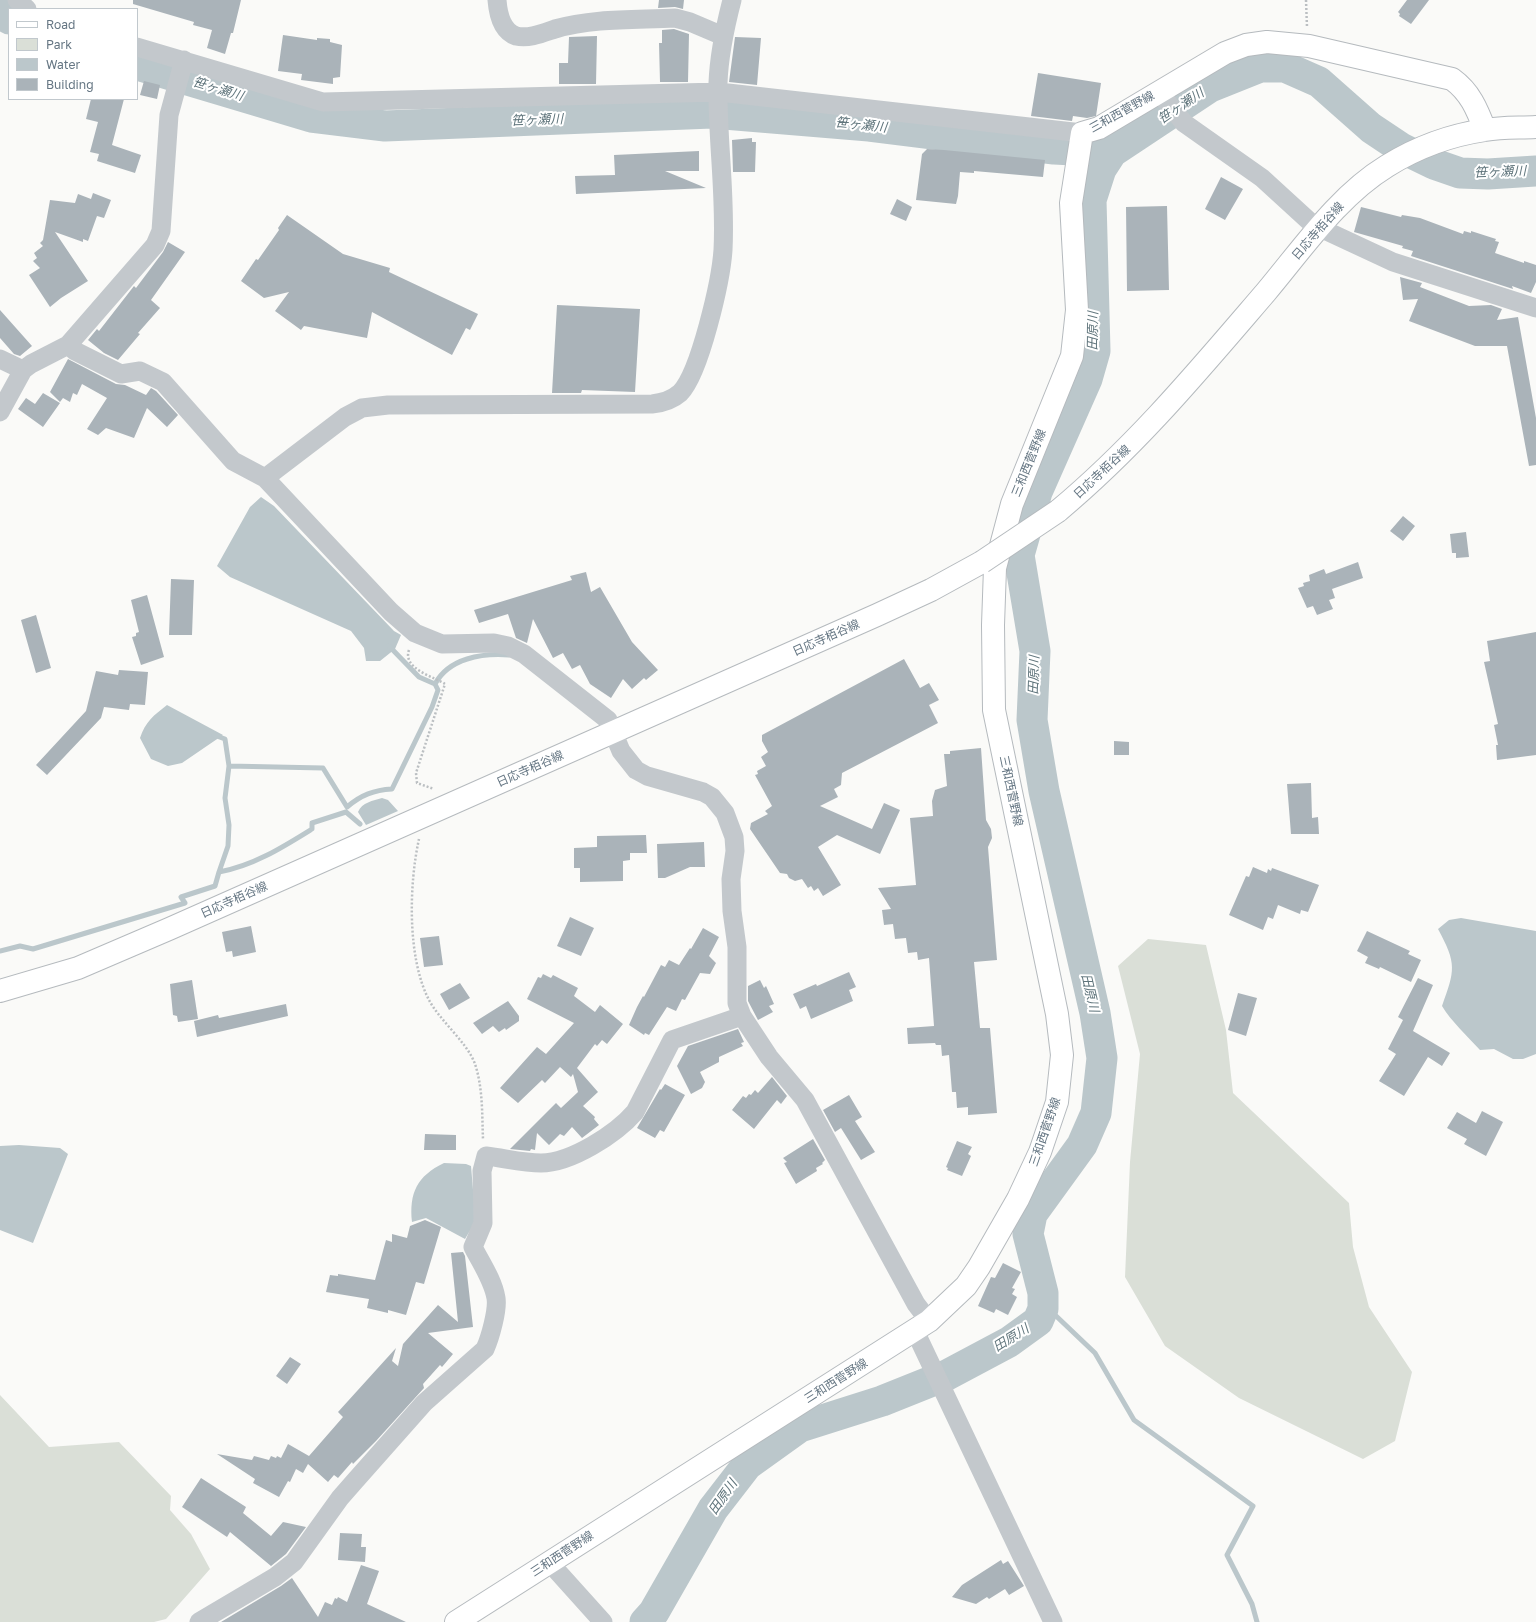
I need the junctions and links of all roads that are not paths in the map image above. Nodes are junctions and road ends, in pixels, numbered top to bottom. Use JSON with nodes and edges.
{"nodes":[{"id":1,"x":17,"y":0,"type":"edge"},
{"id":2,"x":497,"y":0,"type":"edge"},
{"id":3,"x":732,"y":0,"type":"edge"},
{"id":4,"x":26,"y":8,"type":"edge"},
{"id":5,"x":723,"y":36,"type":"junction"},
{"id":6,"x":138,"y":47,"type":"edge"},
{"id":7,"x":183,"y":62,"type":"junction"},
{"id":8,"x":719,"y":96,"type":"junction"},
{"id":9,"x":1162,"y":96,"type":"junction"},
{"id":10,"x":1536,"y":127,"type":"edge"},
{"id":11,"x":1485,"y":130,"type":"junction"},
{"id":12,"x":1080,"y":145,"type":"junction"},
{"id":13,"x":1320,"y":228,"type":"junction"},
{"id":14,"x":1536,"y":308,"type":"edge"},
{"id":15,"x":68,"y":345,"type":"junction"},
{"id":16,"x":0,"y":359,"type":"edge"},
{"id":17,"x":23,"y":370,"type":"junction"},
{"id":18,"x":0,"y":412,"type":"edge"},
{"id":19,"x":265,"y":478,"type":"junction"},
{"id":20,"x":613,"y":732,"type":"junction"},
{"id":21,"x":0,"y":991,"type":"edge"},
{"id":22,"x":742,"y":1016,"type":"junction"},
{"id":23,"x":922,"y":1326,"type":"junction"},
{"id":24,"x":549,"y":1562,"type":"junction"},
{"id":25,"x":200,"y":1622,"type":"edge"},
{"id":26,"x":456,"y":1622,"type":"edge"},
{"id":27,"x":603,"y":1622,"type":"edge"},
{"id":28,"x":1053,"y":1622,"type":"edge"}],
"edges":[{"from":1,"to":4,"type":"street"},
{"from":2,"to":5,"type":"street"},
{"from":3,"to":5,"type":"street"},
{"from":5,"to":8,"type":"street"},
{"from":6,"to":7,"type":"street"},
{"from":7,"to":8,"type":"street"},
{"from":7,"to":15,"type":"street"},
{"from":8,"to":12,"type":"street"},
{"from":8,"to":19,"type":"street"},
{"from":9,"to":11,"type":"main road","name":"三和西菅野線"},
{"from":9,"to":12,"type":"main road","name":"三和西菅野線"},
{"from":9,"to":13,"type":"street"},
{"from":10,"to":11,"type":"main road","name":"日応寺栢谷線"},
{"from":11,"to":13,"type":"main road","name":"日応寺栢谷線"},
{"from":12,"to":23,"type":"main road","name":"三和西菅野線"},
{"from":13,"to":14,"type":"street"},
{"from":13,"to":20,"type":"main road","name":"日応寺栢谷線","bridge":true},
{"from":15,"to":17,"type":"street"},
{"from":15,"to":19,"type":"street"},
{"from":16,"to":17,"type":"street"},
{"from":17,"to":18,"type":"street"},
{"from":19,"to":20,"type":"street"},
{"from":20,"to":21,"type":"main road","name":"日応寺栢谷線"},
{"from":20,"to":22,"type":"street"},
{"from":22,"to":23,"type":"street"},
{"from":22,"to":25,"type":"street"},
{"from":23,"to":24,"type":"main road","name":"三和西菅野線"},
{"from":23,"to":28,"type":"street"},
{"from":24,"to":26,"type":"main road","name":"三和西菅野線"},
{"from":24,"to":27,"type":"street"}]}
